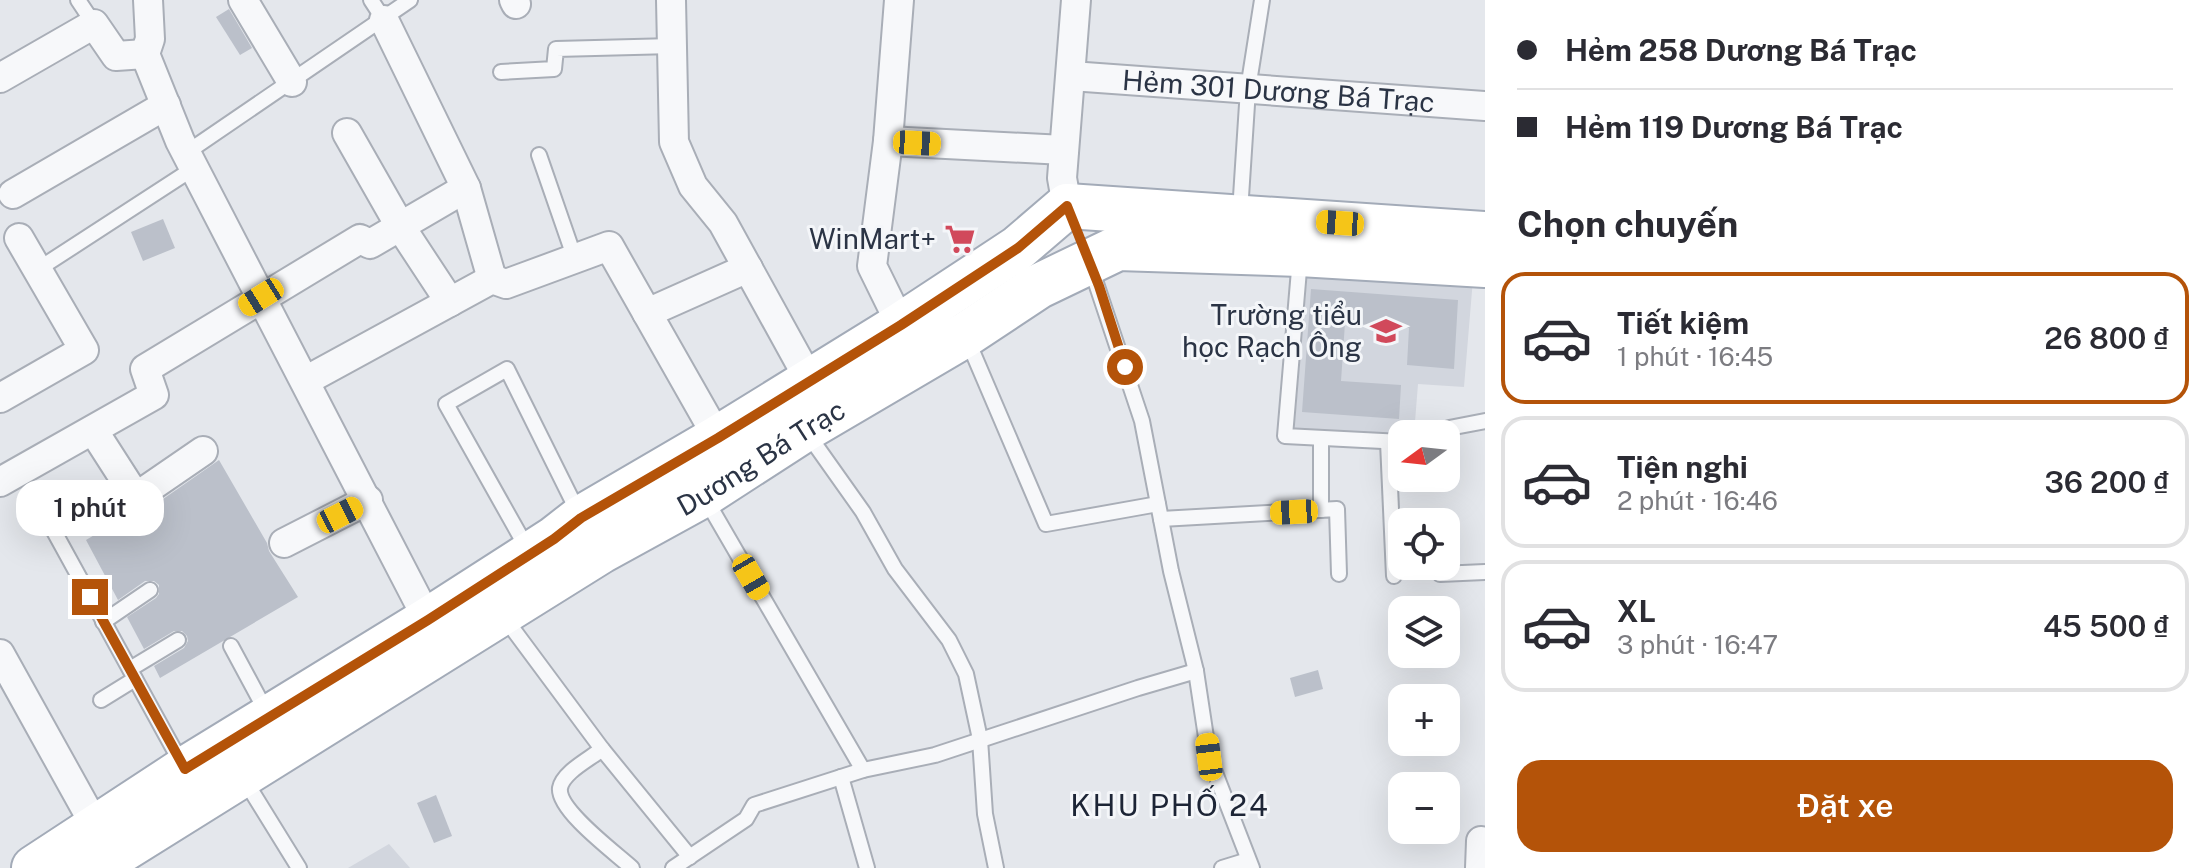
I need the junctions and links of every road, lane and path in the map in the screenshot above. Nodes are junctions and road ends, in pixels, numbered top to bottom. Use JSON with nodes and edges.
{"nodes":[{"id":1,"x":78,"y":0,"type":"edge"},
{"id":2,"x":148,"y":0,"type":"edge"},
{"id":3,"x":243,"y":0,"type":"edge"},
{"id":4,"x":410,"y":0,"type":"edge"},
{"id":5,"x":671,"y":0,"type":"edge"},
{"id":6,"x":899,"y":0,"type":"edge"},
{"id":7,"x":1076,"y":0,"type":"edge"},
{"id":8,"x":1262,"y":0,"type":"edge"},
{"id":9,"x":377,"y":10,"type":"edge"},
{"id":10,"x":94,"y":24,"type":"junction"},
{"id":11,"x":673,"y":46,"type":"junction"},
{"id":12,"x":145,"y":54,"type":"junction"},
{"id":13,"x":501,"y":72,"type":"dead end"},
{"id":14,"x":1071,"y":76,"type":"junction"},
{"id":15,"x":0,"y":78,"type":"edge"},
{"id":16,"x":292,"y":82,"type":"junction"},
{"id":17,"x":1248,"y":89,"type":"junction"},
{"id":18,"x":166,"y":105,"type":"junction"},
{"id":19,"x":1485,"y":106,"type":"edge"},
{"id":20,"x":347,"y":133,"type":"dead end"},
{"id":21,"x":888,"y":141,"type":"junction"},
{"id":22,"x":1064,"y":150,"type":"junction"},
{"id":23,"x":539,"y":155,"type":"dead end"},
{"id":24,"x":190,"y":160,"type":"junction"},
{"id":25,"x":466,"y":188,"type":"junction"},
{"id":26,"x":13,"y":194,"type":"dead end"},
{"id":27,"x":1067,"y":206,"type":"junction"},
{"id":28,"x":1240,"y":216,"type":"junction"},
{"id":29,"x":400,"y":226,"type":"junction"},
{"id":30,"x":1485,"y":234,"type":"edge"},
{"id":31,"x":19,"y":238,"type":"dead end"},
{"id":32,"x":1300,"y":254,"type":"junction"},
{"id":33,"x":575,"y":259,"type":"junction"},
{"id":34,"x":1088,"y":261,"type":"junction"},
{"id":35,"x":1485,"y":265,"type":"edge"},
{"id":36,"x":748,"y":268,"type":"junction"},
{"id":37,"x":37,"y":270,"type":"junction"},
{"id":38,"x":492,"y":279,"type":"junction"},
{"id":39,"x":261,"y":297,"type":"junction"},
{"id":40,"x":450,"y":302,"type":"junction"},
{"id":41,"x":647,"y":313,"type":"junction"},
{"id":42,"x":901,"y":325,"type":"junction"},
{"id":43,"x":965,"y":335,"type":"junction"},
{"id":44,"x":305,"y":381,"type":"junction"},
{"id":45,"x":810,"y":381,"type":"junction"},
{"id":46,"x":0,"y":398,"type":"edge"},
{"id":47,"x":1485,"y":421,"type":"edge"},
{"id":48,"x":1460,"y":426,"type":"edge"},
{"id":49,"x":805,"y":429,"type":"junction"},
{"id":50,"x":93,"y":430,"type":"junction"},
{"id":51,"x":718,"y":438,"type":"junction"},
{"id":52,"x":1321,"y":438,"type":"junction"},
{"id":53,"x":1388,"y":442,"type":"edge"},
{"id":54,"x":203,"y":451,"type":"dead end"},
{"id":55,"x":0,"y":482,"type":"edge"},
{"id":56,"x":703,"y":495,"type":"junction"},
{"id":57,"x":368,"y":500,"type":"junction"},
{"id":58,"x":1321,"y":510,"type":"junction"},
{"id":59,"x":1159,"y":512,"type":"junction"},
{"id":60,"x":50,"y":524,"type":"dead end"},
{"id":61,"x":284,"y":543,"type":"dead end"},
{"id":62,"x":559,"y":545,"type":"junction"},
{"id":63,"x":1485,"y":572,"type":"edge"},
{"id":64,"x":1460,"y":573,"type":"edge"},
{"id":65,"x":1339,"y":574,"type":"dead end"},
{"id":66,"x":150,"y":590,"type":"dead end"},
{"id":67,"x":502,"y":614,"type":"junction"},
{"id":68,"x":428,"y":620,"type":"junction"},
{"id":69,"x":103,"y":622,"type":"junction"},
{"id":70,"x":178,"y":640,"type":"dead end"},
{"id":71,"x":231,"y":646,"type":"dead end"},
{"id":72,"x":0,"y":654,"type":"edge"},
{"id":73,"x":1196,"y":671,"type":"junction"},
{"id":74,"x":132,"y":674,"type":"junction"},
{"id":75,"x":8,"y":686,"type":"edge"},
{"id":76,"x":101,"y":700,"type":"dead end"},
{"id":77,"x":269,"y":717,"type":"junction"},
{"id":78,"x":980,"y":739,"type":"junction"},
{"id":79,"x":602,"y":749,"type":"junction"},
{"id":80,"x":185,"y":769,"type":"junction"},
{"id":81,"x":863,"y":770,"type":"junction"},
{"id":82,"x":241,"y":776,"type":"junction"},
{"id":83,"x":841,"y":777,"type":"junction"},
{"id":84,"x":95,"y":847,"type":"edge"},
{"id":85,"x":690,"y":857,"type":"junction"},
{"id":86,"x":1250,"y":864,"type":"edge"},
{"id":87,"x":34,"y":868,"type":"edge"},
{"id":88,"x":299,"y":868,"type":"edge"},
{"id":89,"x":632,"y":868,"type":"edge"},
{"id":90,"x":673,"y":868,"type":"edge"},
{"id":91,"x":867,"y":868,"type":"edge"},
{"id":92,"x":996,"y":868,"type":"edge"},
{"id":93,"x":1222,"y":868,"type":"edge"}],
"edges":[{"from":1,"to":10,"type":"lane"},
{"from":2,"to":12,"type":"street"},
{"from":3,"to":16,"type":"street"},
{"from":4,"to":9,"type":"lane"},
{"from":5,"to":11,"type":"street"},
{"from":6,"to":21,"type":"street"},
{"from":7,"to":14,"type":"street"},
{"from":8,"to":17,"type":"lane"},
{"from":9,"to":16,"type":"lane"},
{"from":9,"to":25,"type":"street"},
{"from":10,"to":12,"type":"street"},
{"from":10,"to":15,"type":"street"},
{"from":11,"to":13,"type":"lane"},
{"from":11,"to":36,"type":"street"},
{"from":12,"to":18,"type":"street"},
{"from":14,"to":17,"type":"street","name":"Hẻm 301 Dương Bá Trạc"},
{"from":14,"to":22,"type":"street"},
{"from":16,"to":24,"type":"lane"},
{"from":17,"to":19,"type":"street","name":"Hẻm 301 Dương Bá Trạc"},
{"from":17,"to":28,"type":"lane"},
{"from":18,"to":24,"type":"street"},
{"from":18,"to":26,"type":"street"},
{"from":20,"to":29,"type":"street"},
{"from":21,"to":22,"type":"street"},
{"from":21,"to":42,"type":"street"},
{"from":22,"to":27,"type":"street"},
{"from":23,"to":33,"type":"lane"},
{"from":24,"to":37,"type":"lane"},
{"from":24,"to":39,"type":"street"},
{"from":25,"to":29,"type":"street"},
{"from":25,"to":38,"type":"street"},
{"from":27,"to":28,"type":"main road"},
{"from":27,"to":34,"type":"main road"},
{"from":27,"to":42,"type":"main road","name":"Dương Bá Trạc"},
{"from":28,"to":30,"type":"main road"},
{"from":29,"to":39,"type":"street"},
{"from":29,"to":40,"type":"street"},
{"from":31,"to":37,"type":"street"},
{"from":32,"to":34,"type":"main road","name":"Dương Bá Trạc"},
{"from":32,"to":35,"type":"main road","name":"Dương Bá Trạc"},
{"from":32,"to":52,"type":"lane"},
{"from":33,"to":38,"type":"street"},
{"from":33,"to":41,"type":"street"},
{"from":34,"to":43,"type":"main road","name":"Dương Bá Trạc"},
{"from":34,"to":59,"type":"lane"},
{"from":36,"to":41,"type":"street"},
{"from":36,"to":45,"type":"street"},
{"from":37,"to":46,"type":"street"},
{"from":38,"to":40,"type":"street"},
{"from":39,"to":44,"type":"street"},
{"from":39,"to":50,"type":"street"},
{"from":40,"to":44,"type":"street"},
{"from":41,"to":51,"type":"street"},
{"from":42,"to":45,"type":"main road","name":"Dương Bá Trạc"},
{"from":43,"to":49,"type":"main road","name":"Dương Bá Trạc"},
{"from":43,"to":59,"type":"lane"},
{"from":44,"to":57,"type":"street"},
{"from":45,"to":51,"type":"main road","name":"Dương Bá Trạc"},
{"from":47,"to":48,"type":"lane"},
{"from":49,"to":56,"type":"main road","name":"Dương Bá Trạc"},
{"from":49,"to":78,"type":"lane"},
{"from":50,"to":54,"type":"street"},
{"from":50,"to":55,"type":"street"},
{"from":51,"to":62,"type":"main road","name":"Dương Bá Trạc"},
{"from":52,"to":53,"type":"lane"},
{"from":52,"to":58,"type":"lane"},
{"from":56,"to":62,"type":"main road","name":"Dương Bá Trạc"},
{"from":56,"to":81,"type":"lane"},
{"from":57,"to":61,"type":"street"},
{"from":57,"to":68,"type":"street"},
{"from":58,"to":59,"type":"lane"},
{"from":58,"to":65,"type":"lane"},
{"from":59,"to":73,"type":"lane"},
{"from":60,"to":69,"type":"lane"},
{"from":62,"to":62,"type":"lane"},
{"from":62,"to":67,"type":"main road","name":"Dương Bá Trạc"},
{"from":62,"to":68,"type":"main road","name":"Dương Bá Trạc"},
{"from":63,"to":64,"type":"lane"},
{"from":66,"to":69,"type":"lane"},
{"from":67,"to":79,"type":"lane"},
{"from":67,"to":82,"type":"main road","name":"Dương Bá Trạc"},
{"from":68,"to":77,"type":"main road","name":"Dương Bá Trạc"},
{"from":69,"to":74,"type":"lane"},
{"from":70,"to":74,"type":"lane"},
{"from":71,"to":77,"type":"lane"},
{"from":72,"to":75,"type":"street"},
{"from":73,"to":78,"type":"lane"},
{"from":73,"to":86,"type":"lane"},
{"from":74,"to":76,"type":"lane"},
{"from":74,"to":80,"type":"lane"},
{"from":75,"to":84,"type":"street"},
{"from":77,"to":80,"type":"main road","name":"Dương Bá Trạc"},
{"from":78,"to":81,"type":"lane"},
{"from":78,"to":92,"type":"lane"},
{"from":79,"to":85,"type":"lane"},
{"from":79,"to":89,"type":"lane"},
{"from":80,"to":84,"type":"main road","name":"Dương Bá Trạc"},
{"from":81,"to":83,"type":"lane"},
{"from":82,"to":84,"type":"main road","name":"Dương Bá Trạc"},
{"from":82,"to":88,"type":"lane"},
{"from":83,"to":85,"type":"lane"},
{"from":83,"to":91,"type":"lane"},
{"from":84,"to":87,"type":"main road","name":"Dương Bá Trạc"},
{"from":85,"to":90,"type":"lane"},
{"from":86,"to":93,"type":"lane"}]}
